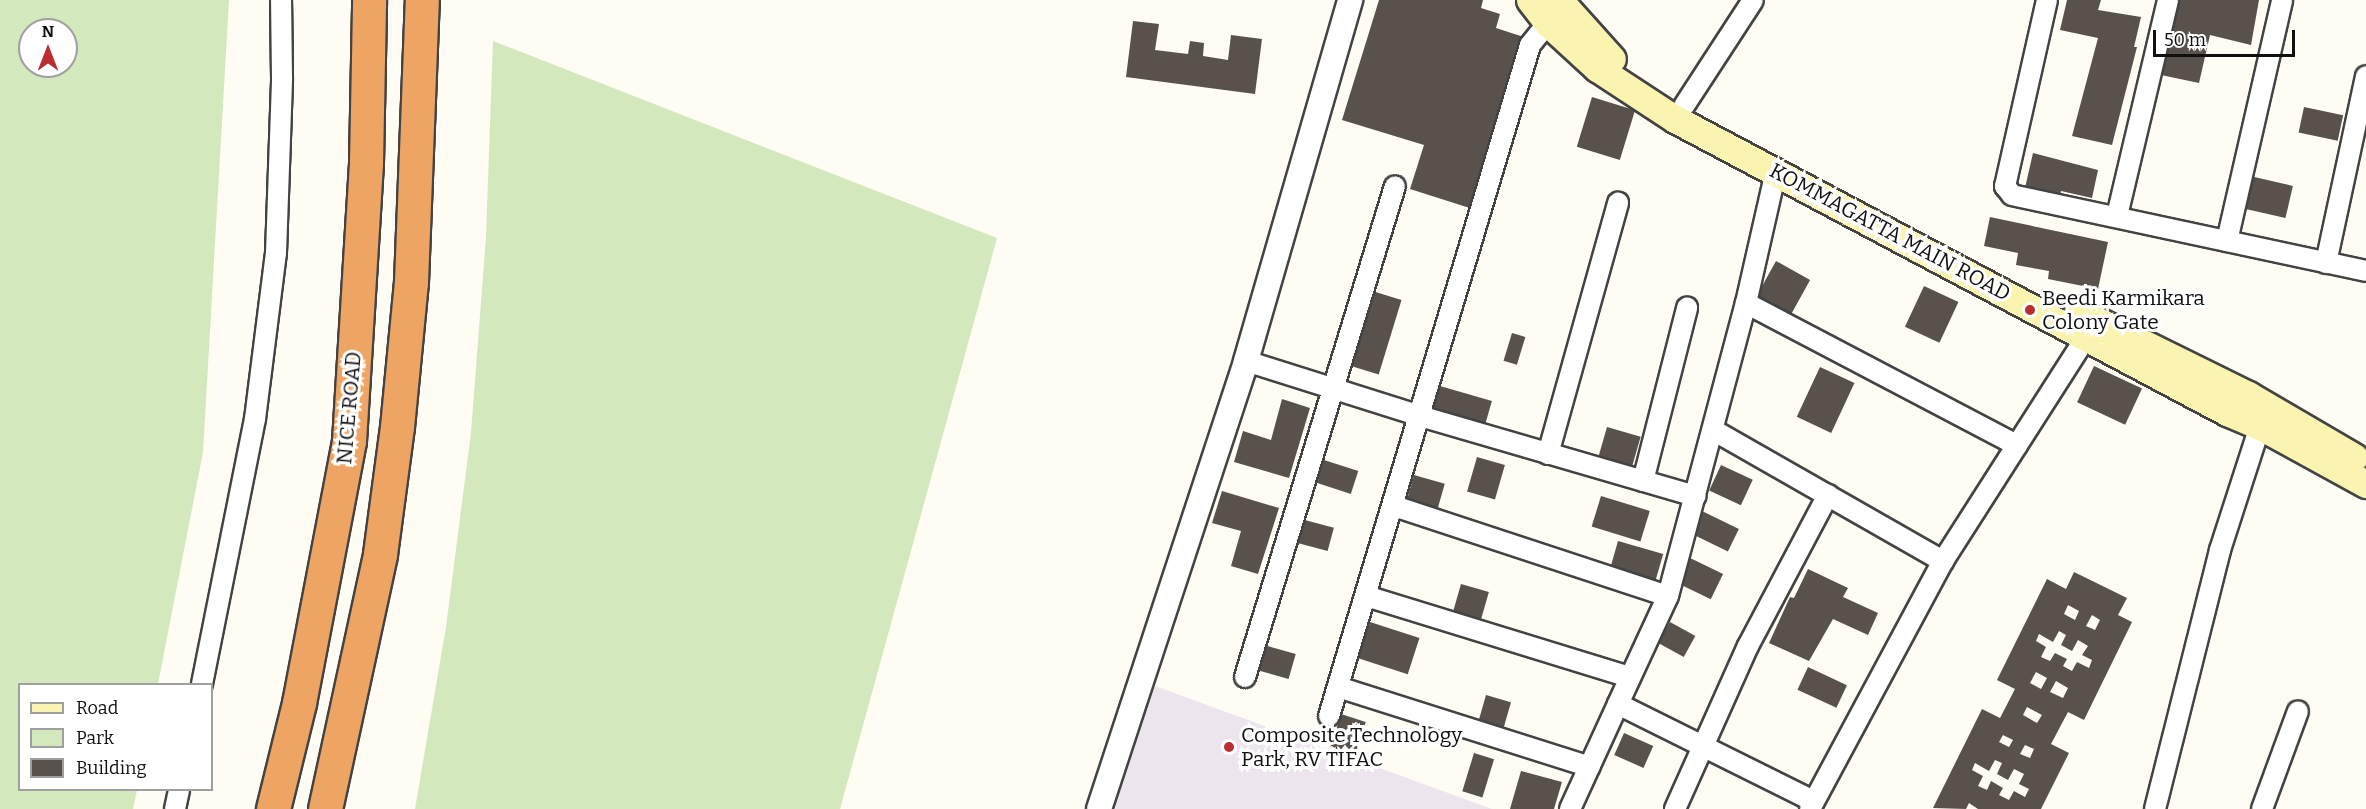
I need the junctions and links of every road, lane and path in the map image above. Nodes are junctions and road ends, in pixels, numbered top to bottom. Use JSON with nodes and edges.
{"nodes":[{"id":1,"x":281,"y":0,"type":"edge"},
{"id":2,"x":369,"y":0,"type":"edge"},
{"id":3,"x":422,"y":0,"type":"edge"},
{"id":4,"x":1350,"y":0,"type":"edge"},
{"id":5,"x":1530,"y":0,"type":"edge"},
{"id":6,"x":1753,"y":0,"type":"edge"},
{"id":7,"x":2047,"y":0,"type":"edge"},
{"id":8,"x":2168,"y":0,"type":"edge"},
{"id":9,"x":2282,"y":0,"type":"edge"},
{"id":10,"x":1553,"y":11,"type":"edge"},
{"id":11,"x":2366,"y":76,"type":"edge"},
{"id":12,"x":1684,"y":106,"type":"junction"},
{"id":13,"x":1776,"y":171,"type":"junction"},
{"id":14,"x":1395,"y":186,"type":"dead end"},
{"id":15,"x":1618,"y":203,"type":"dead end"},
{"id":16,"x":2117,"y":216,"type":"junction"},
{"id":17,"x":2227,"y":240,"type":"junction"},
{"id":18,"x":2326,"y":263,"type":"junction"},
{"id":19,"x":2366,"y":272,"type":"edge"},
{"id":20,"x":1746,"y":303,"type":"junction"},
{"id":21,"x":1687,"y":308,"type":"dead end"},
{"id":22,"x":2092,"y":328,"type":"junction"},
{"id":23,"x":1246,"y":361,"type":"junction"},
{"id":24,"x":1332,"y":388,"type":"junction"},
{"id":25,"x":1420,"y":417,"type":"junction"},
{"id":26,"x":2260,"y":426,"type":"junction"},
{"id":27,"x":1713,"y":430,"type":"junction"},
{"id":28,"x":2017,"y":445,"type":"junction"},
{"id":29,"x":1548,"y":454,"type":"junction"},
{"id":30,"x":2366,"y":464,"type":"edge"},
{"id":31,"x":1643,"y":481,"type":"junction"},
{"id":32,"x":2366,"y":484,"type":"edge"},
{"id":33,"x":1828,"y":495,"type":"junction"},
{"id":34,"x":1696,"y":496,"type":"junction"},
{"id":35,"x":1394,"y":506,"type":"junction"},
{"id":36,"x":1943,"y":561,"type":"junction"},
{"id":37,"x":1366,"y":596,"type":"junction"},
{"id":38,"x":1668,"y":596,"type":"junction"},
{"id":39,"x":1245,"y":676,"type":"dead end"},
{"id":40,"x":1630,"y":677,"type":"junction"},
{"id":41,"x":202,"y":683,"type":"edge"},
{"id":42,"x":1338,"y":687,"type":"junction"},
{"id":43,"x":1618,"y":704,"type":"junction"},
{"id":44,"x":2298,"y":711,"type":"dead end"},
{"id":45,"x":1329,"y":716,"type":"dead end"},
{"id":46,"x":1703,"y":747,"type":"junction"},
{"id":47,"x":1590,"y":768,"type":"junction"},
{"id":48,"x":179,"y":791,"type":"edge"},
{"id":49,"x":1811,"y":805,"type":"edge"},
{"id":50,"x":175,"y":809,"type":"edge"},
{"id":51,"x":273,"y":809,"type":"edge"},
{"id":52,"x":325,"y":809,"type":"edge"},
{"id":53,"x":1099,"y":809,"type":"edge"},
{"id":54,"x":1570,"y":809,"type":"edge"},
{"id":55,"x":1674,"y":809,"type":"edge"},
{"id":56,"x":2155,"y":809,"type":"edge"},
{"id":57,"x":2262,"y":809,"type":"edge"}],
"edges":[{"from":1,"to":41,"type":"street"},
{"from":2,"to":51,"type":"highway","name":"NICE ROAD"},
{"from":3,"to":52,"type":"highway"},
{"from":4,"to":23,"type":"street"},
{"from":5,"to":10,"type":"main road","name":"KOMMAGATTA MAIN ROAD"},
{"from":6,"to":12,"type":"street"},
{"from":7,"to":16,"type":"street"},
{"from":8,"to":16,"type":"street"},
{"from":9,"to":17,"type":"street"},
{"from":10,"to":12,"type":"main road","name":"KOMMAGATTA MAIN ROAD"},
{"from":10,"to":13,"type":"main road","name":"KOMMAGATTA MAIN ROAD"},
{"from":10,"to":25,"type":"street"},
{"from":11,"to":18,"type":"street"},
{"from":12,"to":22,"type":"main road","name":"KOMMAGATTA MAIN ROAD"},
{"from":13,"to":20,"type":"street"},
{"from":13,"to":22,"type":"main road","name":"KOMMAGATTA MAIN ROAD"},
{"from":14,"to":24,"type":"street"},
{"from":15,"to":29,"type":"street"},
{"from":16,"to":17,"type":"street"},
{"from":17,"to":18,"type":"street"},
{"from":18,"to":19,"type":"street"},
{"from":20,"to":27,"type":"street"},
{"from":20,"to":28,"type":"street"},
{"from":21,"to":31,"type":"street"},
{"from":22,"to":26,"type":"main road","name":"KOMMAGATTA MAIN ROAD"},
{"from":22,"to":28,"type":"street"},
{"from":22,"to":30,"type":"main road","name":"KOMMAGATTA MAIN ROAD"},
{"from":23,"to":24,"type":"street"},
{"from":23,"to":53,"type":"street"},
{"from":24,"to":25,"type":"street"},
{"from":24,"to":39,"type":"street"},
{"from":25,"to":29,"type":"street"},
{"from":25,"to":35,"type":"street"},
{"from":26,"to":32,"type":"main road","name":"KOMMAGATTA MAIN ROAD"},
{"from":26,"to":56,"type":"street"},
{"from":27,"to":33,"type":"street"},
{"from":27,"to":34,"type":"street"},
{"from":28,"to":36,"type":"street"},
{"from":29,"to":31,"type":"street"},
{"from":31,"to":34,"type":"street"},
{"from":33,"to":36,"type":"street"},
{"from":33,"to":46,"type":"street"},
{"from":34,"to":38,"type":"street"},
{"from":35,"to":37,"type":"street"},
{"from":35,"to":38,"type":"street"},
{"from":36,"to":49,"type":"street"},
{"from":37,"to":40,"type":"street"},
{"from":37,"to":42,"type":"street"},
{"from":38,"to":40,"type":"street"},
{"from":40,"to":43,"type":"street"},
{"from":42,"to":45,"type":"street"},
{"from":42,"to":47,"type":"street"},
{"from":43,"to":46,"type":"street"},
{"from":43,"to":47,"type":"street"},
{"from":44,"to":57,"type":"street"},
{"from":46,"to":49,"type":"street"},
{"from":46,"to":55,"type":"street"},
{"from":47,"to":54,"type":"street"},
{"from":48,"to":50,"type":"street"}]}
